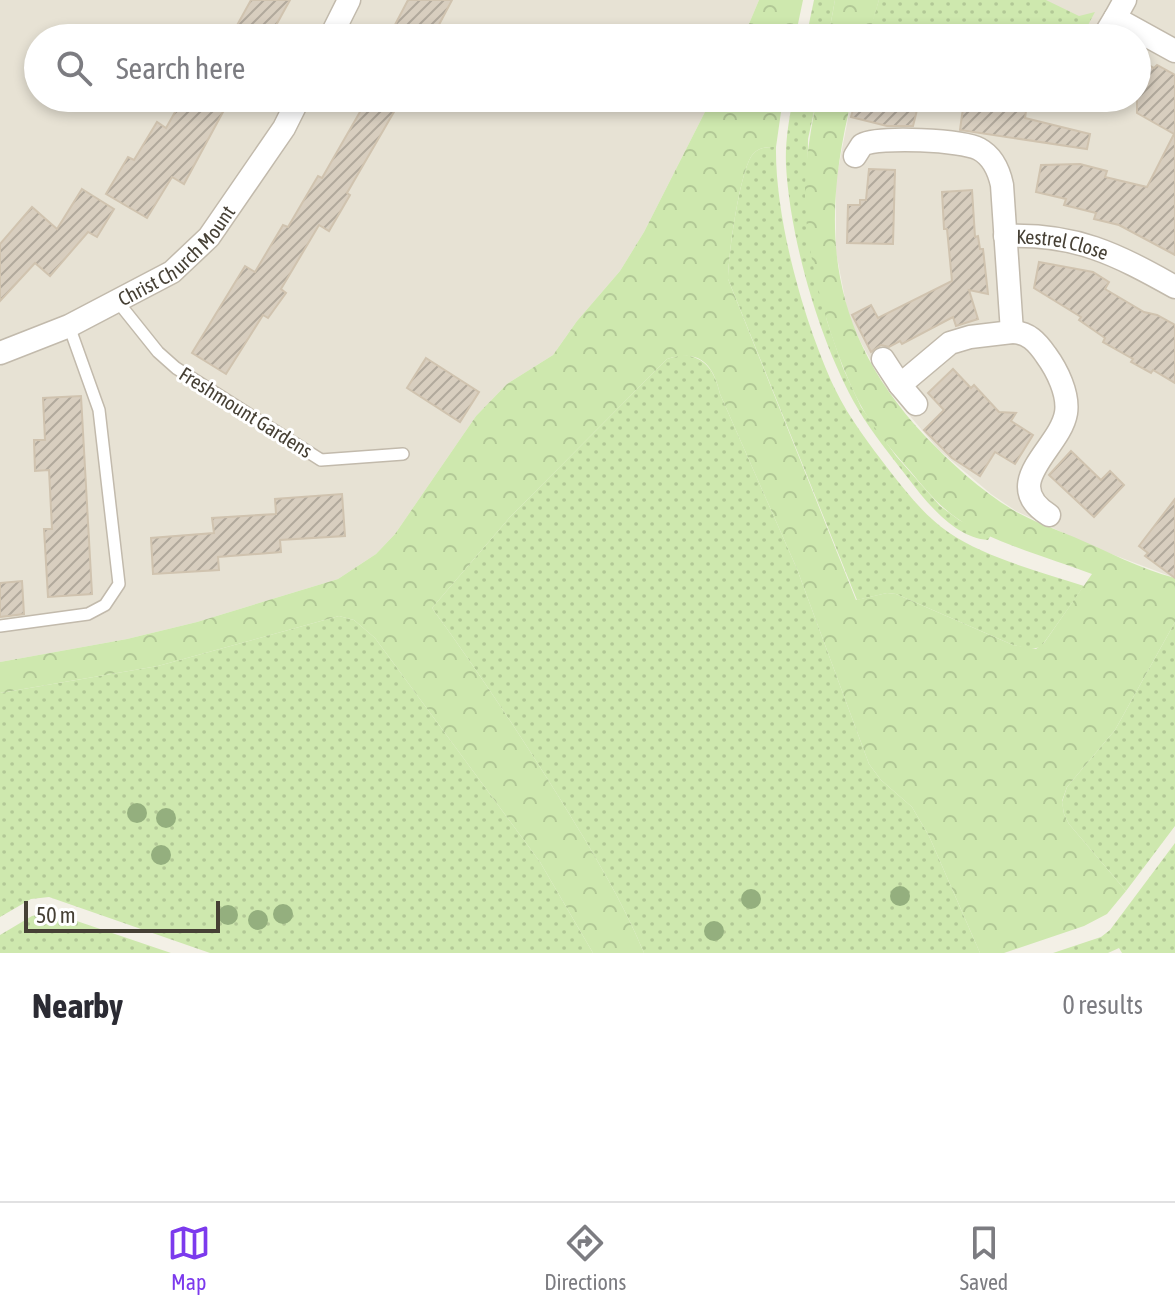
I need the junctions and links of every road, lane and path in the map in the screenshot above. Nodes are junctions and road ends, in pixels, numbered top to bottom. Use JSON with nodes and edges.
{"nodes":[{"id":1,"x":349,"y":0,"type":"edge"},
{"id":2,"x":1120,"y":9,"type":"edge"},
{"id":3,"x":337,"y":24,"type":"edge"},
{"id":4,"x":1140,"y":24,"type":"edge"},
{"id":5,"x":1151,"y":33,"type":"edge"},
{"id":6,"x":1175,"y":51,"type":"edge"},
{"id":7,"x":291,"y":112,"type":"edge"},
{"id":8,"x":855,"y":156,"type":"dead end"},
{"id":9,"x":1005,"y":236,"type":"junction"},
{"id":10,"x":1175,"y":287,"type":"edge"},
{"id":11,"x":118,"y":302,"type":"junction"},
{"id":12,"x":69,"y":326,"type":"junction"},
{"id":13,"x":1012,"y":332,"type":"junction"},
{"id":14,"x":0,"y":353,"type":"edge"},
{"id":15,"x":883,"y":359,"type":"dead end"},
{"id":16,"x":900,"y":385,"type":"junction"},
{"id":17,"x":916,"y":404,"type":"dead end"},
{"id":18,"x":403,"y":454,"type":"dead end"},
{"id":19,"x":1049,"y":515,"type":"dead end"},
{"id":20,"x":0,"y":626,"type":"edge"}],
"edges":[{"from":1,"to":3,"type":"street"},
{"from":2,"to":4,"type":"street"},
{"from":5,"to":6,"type":"street"},
{"from":7,"to":11,"type":"street","name":"Christ Church Mount"},
{"from":8,"to":9,"type":"street"},
{"from":9,"to":10,"type":"street","name":"Kestrel Close"},
{"from":9,"to":13,"type":"street","name":"Kestrel Close"},
{"from":11,"to":12,"type":"street","name":"Christ Church Mount"},
{"from":11,"to":18,"type":"lane","name":"Freshmount Gardens"},
{"from":12,"to":14,"type":"street","name":"Christ Church Mount"},
{"from":12,"to":20,"type":"lane"},
{"from":13,"to":16,"type":"street"},
{"from":13,"to":19,"type":"street"},
{"from":15,"to":16,"type":"street"},
{"from":16,"to":17,"type":"street"}]}
